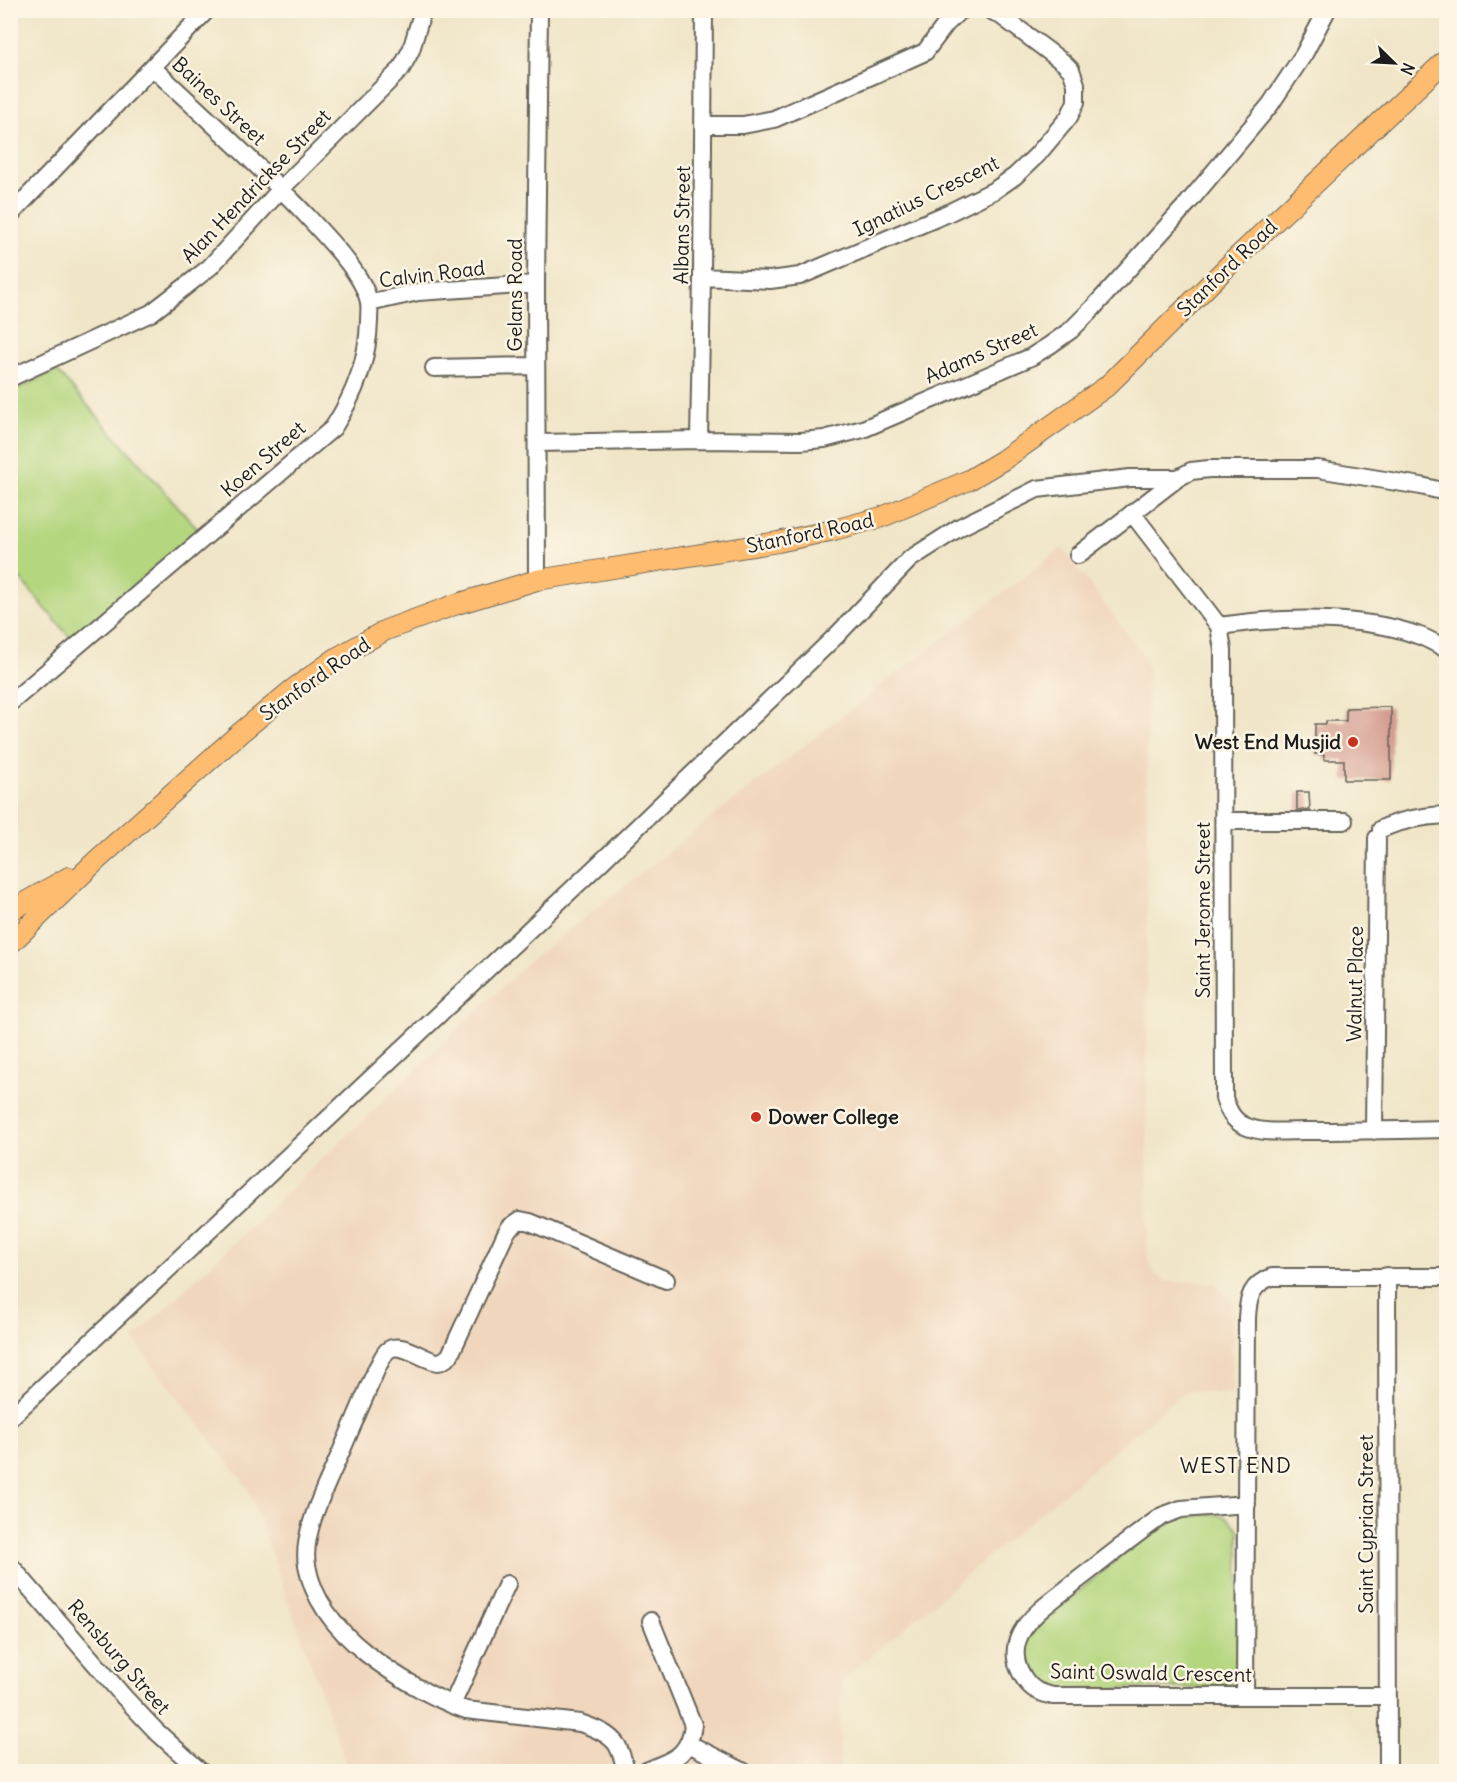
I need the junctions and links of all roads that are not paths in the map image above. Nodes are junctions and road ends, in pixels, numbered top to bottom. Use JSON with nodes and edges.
{"nodes":[{"id":1,"x":207,"y":10,"type":"edge"},
{"id":2,"x":423,"y":10,"type":"edge"},
{"id":3,"x":539,"y":10,"type":"edge"},
{"id":4,"x":704,"y":10,"type":"edge"},
{"id":5,"x":962,"y":10,"type":"edge"},
{"id":6,"x":990,"y":10,"type":"edge"},
{"id":7,"x":1327,"y":10,"type":"edge"},
{"id":8,"x":1446,"y":60,"type":"edge"},
{"id":9,"x":153,"y":68,"type":"junction"},
{"id":10,"x":704,"y":125,"type":"junction"},
{"id":11,"x":282,"y":189,"type":"junction"},
{"id":12,"x":10,"y":215,"type":"edge"},
{"id":13,"x":702,"y":277,"type":"junction"},
{"id":14,"x":536,"y":284,"type":"junction"},
{"id":15,"x":369,"y":303,"type":"junction"},
{"id":16,"x":536,"y":366,"type":"junction"},
{"id":17,"x":434,"y":368,"type":"dead end"},
{"id":18,"x":10,"y":378,"type":"edge"},
{"id":19,"x":699,"y":440,"type":"junction"},
{"id":20,"x":537,"y":442,"type":"junction"},
{"id":21,"x":1178,"y":478,"type":"junction"},
{"id":22,"x":1446,"y":492,"type":"edge"},
{"id":23,"x":1132,"y":513,"type":"junction"},
{"id":24,"x":1078,"y":555,"type":"dead end"},
{"id":25,"x":537,"y":580,"type":"junction"},
{"id":26,"x":1219,"y":626,"type":"junction"},
{"id":27,"x":1446,"y":649,"type":"edge"},
{"id":28,"x":11,"y":702,"type":"edge"},
{"id":29,"x":1446,"y":816,"type":"edge"},
{"id":30,"x":1224,"y":821,"type":"junction"},
{"id":31,"x":1344,"y":821,"type":"dead end"},
{"id":32,"x":97,"y":860,"type":"junction"},
{"id":33,"x":10,"y":911,"type":"edge"},
{"id":34,"x":10,"y":944,"type":"edge"},
{"id":35,"x":1446,"y":1129,"type":"edge"},
{"id":36,"x":1374,"y":1131,"type":"junction"},
{"id":37,"x":1387,"y":1276,"type":"junction"},
{"id":38,"x":1446,"y":1277,"type":"edge"},
{"id":39,"x":666,"y":1280,"type":"dead end"},
{"id":40,"x":10,"y":1418,"type":"edge"},
{"id":41,"x":1247,"y":1504,"type":"junction"},
{"id":42,"x":10,"y":1565,"type":"edge"},
{"id":43,"x":507,"y":1584,"type":"dead end"},
{"id":44,"x":651,"y":1621,"type":"dead end"},
{"id":45,"x":1245,"y":1696,"type":"junction"},
{"id":46,"x":1387,"y":1696,"type":"junction"},
{"id":47,"x":453,"y":1705,"type":"junction"},
{"id":48,"x":689,"y":1744,"type":"junction"},
{"id":49,"x":201,"y":1772,"type":"edge"},
{"id":50,"x":627,"y":1772,"type":"edge"},
{"id":51,"x":644,"y":1772,"type":"edge"},
{"id":52,"x":744,"y":1772,"type":"edge"},
{"id":53,"x":1388,"y":1772,"type":"edge"}],
"edges":[{"from":1,"to":9,"type":"street"},
{"from":2,"to":11,"type":"street","name":"Alan Hendrickse Street"},
{"from":3,"to":14,"type":"street","name":"Gelans Road"},
{"from":4,"to":10,"type":"street","name":"Albans Street"},
{"from":5,"to":10,"type":"street"},
{"from":6,"to":13,"type":"street","name":"Ignatius Crescent"},
{"from":7,"to":19,"type":"street","name":"Adams Street"},
{"from":8,"to":25,"type":"main road","name":"Stanford Road"},
{"from":9,"to":11,"type":"street","name":"Baines Street"},
{"from":9,"to":12,"type":"street"},
{"from":10,"to":13,"type":"street","name":"Albans Street"},
{"from":11,"to":15,"type":"street","name":"Koen Street"},
{"from":11,"to":18,"type":"street","name":"Alan Hendrickse Street"},
{"from":13,"to":19,"type":"street","name":"Albans Street"},
{"from":14,"to":15,"type":"street","name":"Calvin Road"},
{"from":14,"to":16,"type":"street","name":"Gelans Road"},
{"from":15,"to":28,"type":"street","name":"Koen Street"},
{"from":16,"to":17,"type":"street"},
{"from":16,"to":20,"type":"street","name":"Gelans Road"},
{"from":19,"to":20,"type":"street","name":"Adams Street"},
{"from":20,"to":25,"type":"street","name":"Gelans Road"},
{"from":21,"to":22,"type":"street"},
{"from":21,"to":23,"type":"street"},
{"from":21,"to":40,"type":"street"},
{"from":23,"to":24,"type":"street"},
{"from":23,"to":26,"type":"street","name":"Saint Jerome Street"},
{"from":25,"to":32,"type":"main road","name":"Stanford Road"},
{"from":26,"to":27,"type":"street"},
{"from":26,"to":30,"type":"street","name":"Saint Jerome Street"},
{"from":29,"to":36,"type":"street","name":"Walnut Place"},
{"from":30,"to":31,"type":"street"},
{"from":30,"to":36,"type":"street","name":"Saint Jerome Street"},
{"from":32,"to":33,"type":"main road","name":"Stanford Road"},
{"from":32,"to":34,"type":"main road","name":"Stanford Road"},
{"from":35,"to":36,"type":"street","name":"Saint Jerome Street"},
{"from":37,"to":38,"type":"street"},
{"from":37,"to":41,"type":"street"},
{"from":37,"to":46,"type":"street","name":"Saint Cyprian Street"},
{"from":39,"to":47,"type":"street"},
{"from":41,"to":45,"type":"street"},
{"from":41,"to":45,"type":"street","name":"Saint Oswald Crescent"},
{"from":42,"to":49,"type":"street","name":"Rensburg Street"},
{"from":43,"to":47,"type":"street"},
{"from":44,"to":48,"type":"street"},
{"from":45,"to":46,"type":"street","name":"Saint Oswald Crescent"},
{"from":46,"to":53,"type":"street","name":"Saint Cyprian Street"},
{"from":47,"to":50,"type":"street"},
{"from":48,"to":51,"type":"street"},
{"from":48,"to":52,"type":"street"}]}
